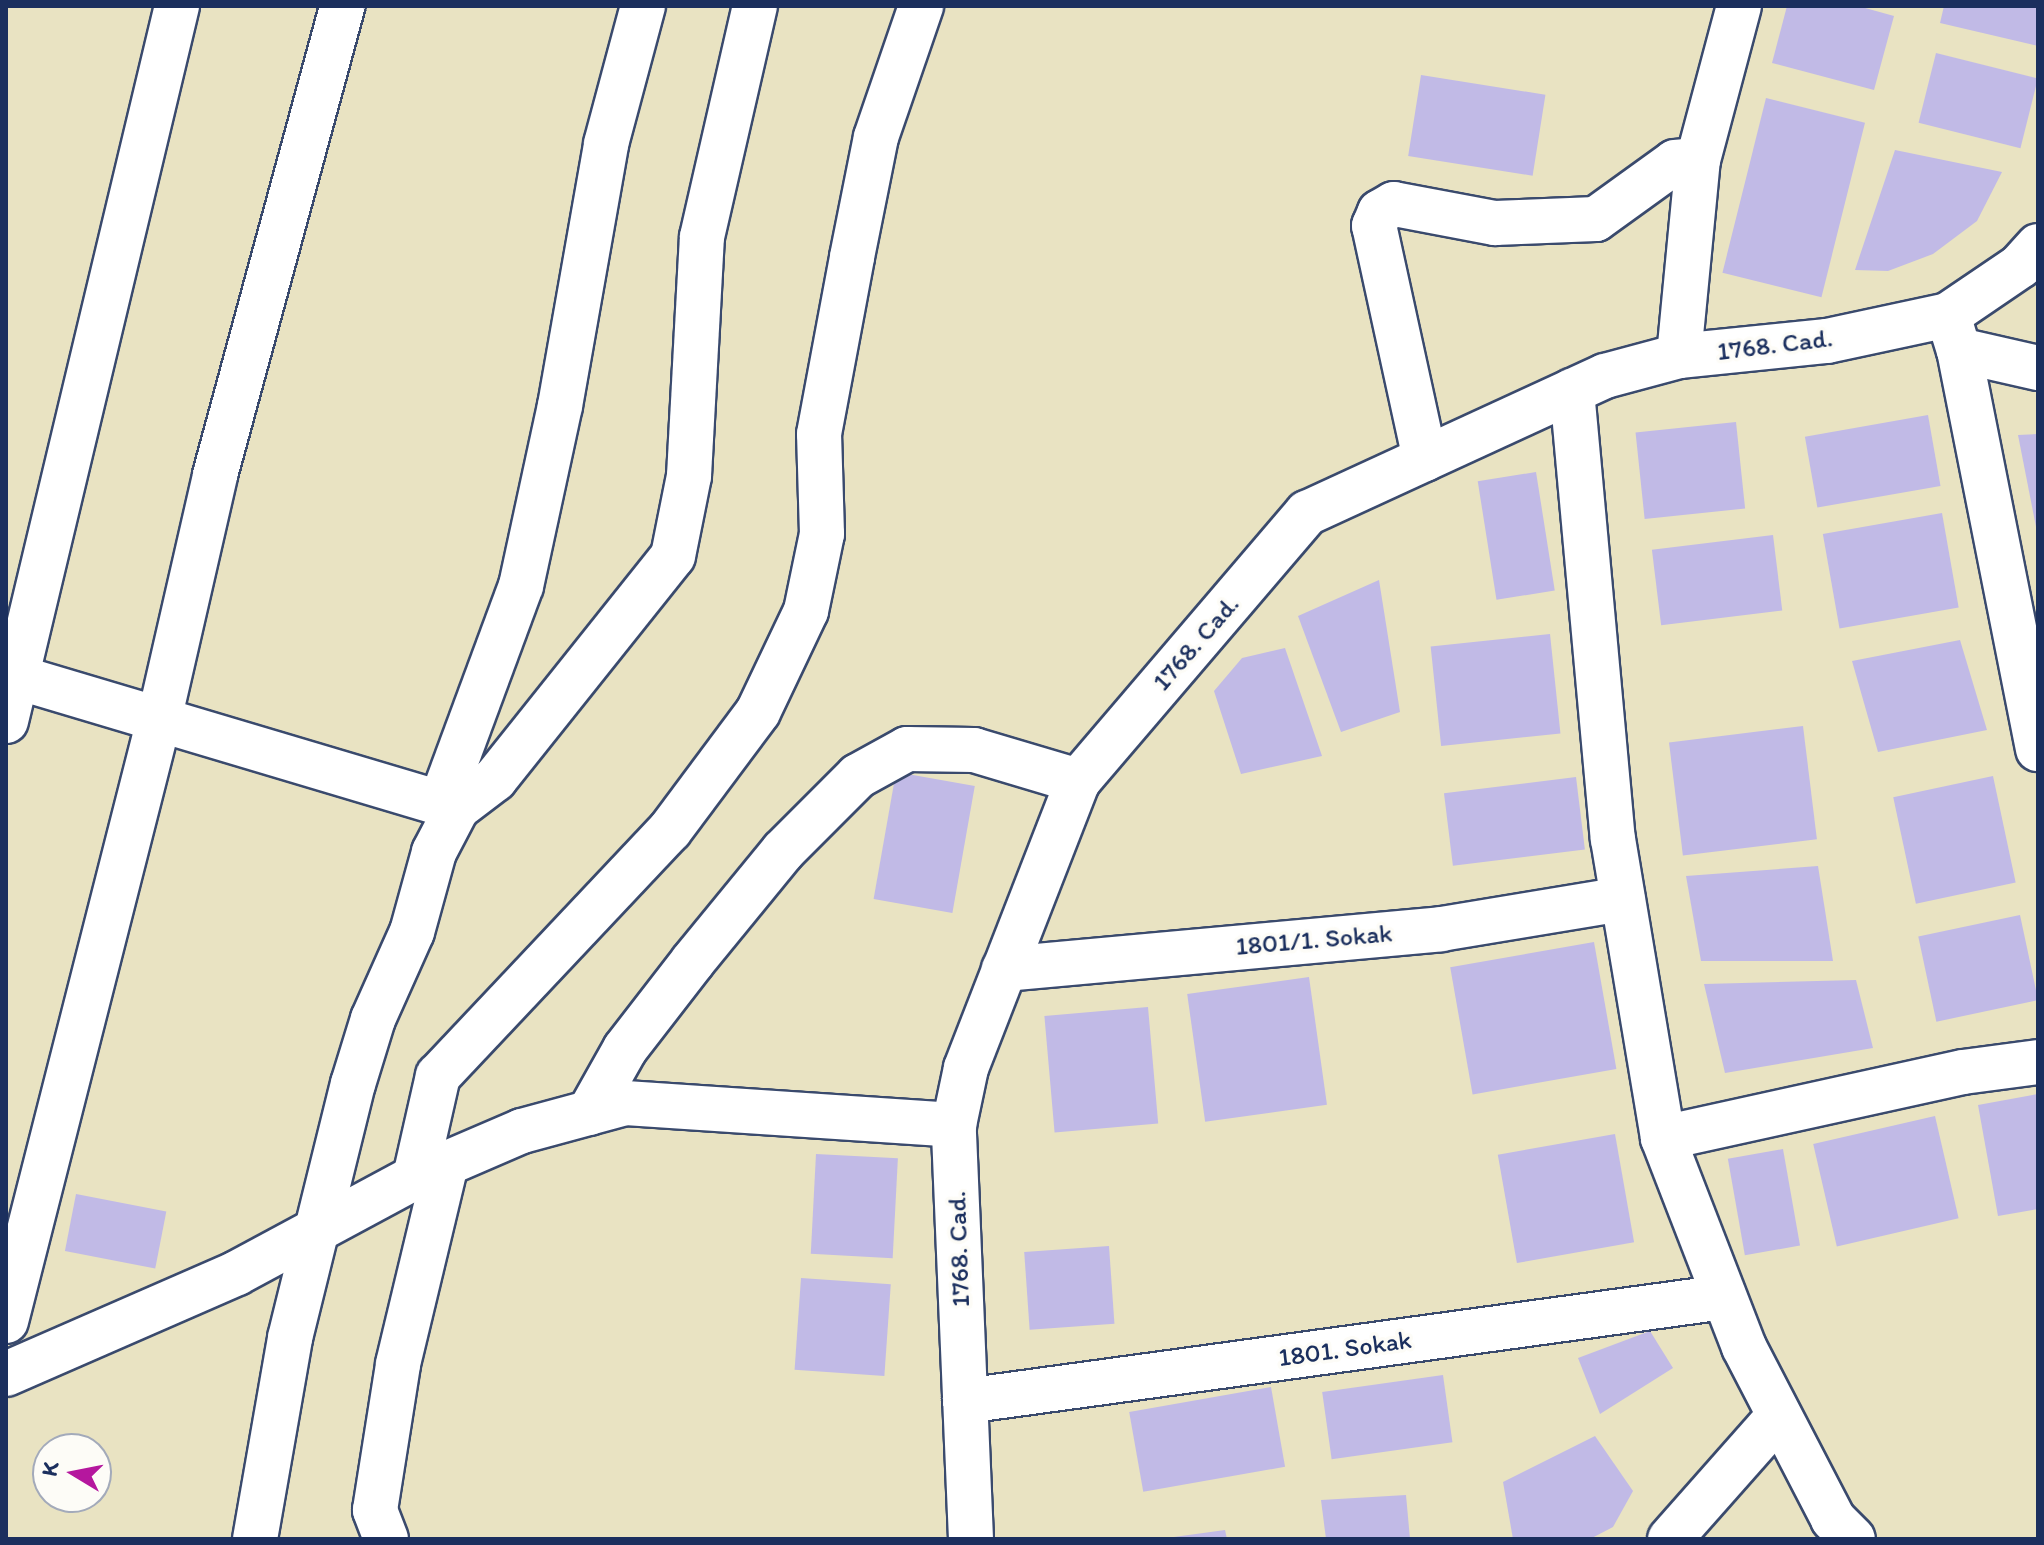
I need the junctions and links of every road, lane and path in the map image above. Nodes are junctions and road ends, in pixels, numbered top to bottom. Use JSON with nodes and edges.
{"nodes":[{"id":1,"x":177,"y":6,"type":"edge"},
{"id":2,"x":342,"y":6,"type":"edge"},
{"id":3,"x":643,"y":6,"type":"edge"},
{"id":4,"x":755,"y":6,"type":"edge"},
{"id":5,"x":921,"y":6,"type":"edge"},
{"id":6,"x":1739,"y":6,"type":"edge"},
{"id":7,"x":1698,"y":160,"type":"junction"},
{"id":8,"x":2038,"y":246,"type":"edge"},
{"id":9,"x":1954,"y":333,"type":"junction"},
{"id":10,"x":1679,"y":356,"type":"junction"},
{"id":11,"x":2038,"y":368,"type":"edge"},
{"id":12,"x":1572,"y":391,"type":"junction"},
{"id":13,"x":1425,"y":459,"type":"junction"},
{"id":14,"x":17,"y":677,"type":"junction"},
{"id":15,"x":160,"y":716,"type":"junction"},
{"id":16,"x":6,"y":721,"type":"edge"},
{"id":17,"x":2038,"y":749,"type":"edge"},
{"id":18,"x":1078,"y":781,"type":"junction"},
{"id":19,"x":449,"y":805,"type":"junction"},
{"id":20,"x":1623,"y":899,"type":"junction"},
{"id":21,"x":1004,"y":969,"type":"junction"},
{"id":22,"x":2038,"y":1062,"type":"edge"},
{"id":23,"x":589,"y":1113,"type":"junction"},
{"id":24,"x":954,"y":1125,"type":"junction"},
{"id":25,"x":1663,"y":1138,"type":"junction"},
{"id":26,"x":431,"y":1170,"type":"junction"},
{"id":27,"x":321,"y":1228,"type":"junction"},
{"id":28,"x":1724,"y":1297,"type":"junction"},
{"id":29,"x":6,"y":1321,"type":"edge"},
{"id":30,"x":6,"y":1374,"type":"edge"},
{"id":31,"x":965,"y":1401,"type":"junction"},
{"id":32,"x":1779,"y":1416,"type":"junction"},
{"id":33,"x":255,"y":1539,"type":"edge"},
{"id":34,"x":386,"y":1539,"type":"edge"},
{"id":35,"x":971,"y":1539,"type":"edge"},
{"id":36,"x":1670,"y":1539,"type":"edge"},
{"id":37,"x":1853,"y":1539,"type":"edge"}],
"edges":[{"from":1,"to":14,"type":"street"},
{"from":2,"to":15,"type":"street"},
{"from":3,"to":19,"type":"street"},
{"from":4,"to":19,"type":"street"},
{"from":5,"to":26,"type":"street"},
{"from":6,"to":7,"type":"street"},
{"from":7,"to":10,"type":"street"},
{"from":7,"to":13,"type":"street"},
{"from":8,"to":9,"type":"street","name":"1768. Cad."},
{"from":9,"to":10,"type":"street","name":"1768. Cad."},
{"from":9,"to":11,"type":"street"},
{"from":9,"to":17,"type":"street"},
{"from":10,"to":12,"type":"street","name":"1768. Cad."},
{"from":12,"to":13,"type":"street","name":"1768. Cad."},
{"from":12,"to":20,"type":"street"},
{"from":13,"to":18,"type":"street","name":"1768. Cad."},
{"from":14,"to":15,"type":"street"},
{"from":14,"to":16,"type":"street"},
{"from":15,"to":19,"type":"street"},
{"from":15,"to":29,"type":"street"},
{"from":18,"to":21,"type":"street","name":"1768. Cad."},
{"from":18,"to":23,"type":"street"},
{"from":19,"to":27,"type":"street"},
{"from":20,"to":21,"type":"street","name":"1801/1. Sokak"},
{"from":20,"to":25,"type":"street"},
{"from":21,"to":24,"type":"street","name":"1768. Cad."},
{"from":22,"to":25,"type":"street"},
{"from":23,"to":24,"type":"street"},
{"from":23,"to":26,"type":"street"},
{"from":24,"to":31,"type":"street","name":"1768. Cad."},
{"from":25,"to":28,"type":"street"},
{"from":26,"to":27,"type":"street"},
{"from":26,"to":34,"type":"street"},
{"from":27,"to":30,"type":"street"},
{"from":27,"to":33,"type":"street"},
{"from":28,"to":31,"type":"street","name":"1801. Sokak"},
{"from":28,"to":32,"type":"street"},
{"from":31,"to":35,"type":"street","name":"1768. Cad."},
{"from":32,"to":36,"type":"street"},
{"from":32,"to":37,"type":"street"}]}
